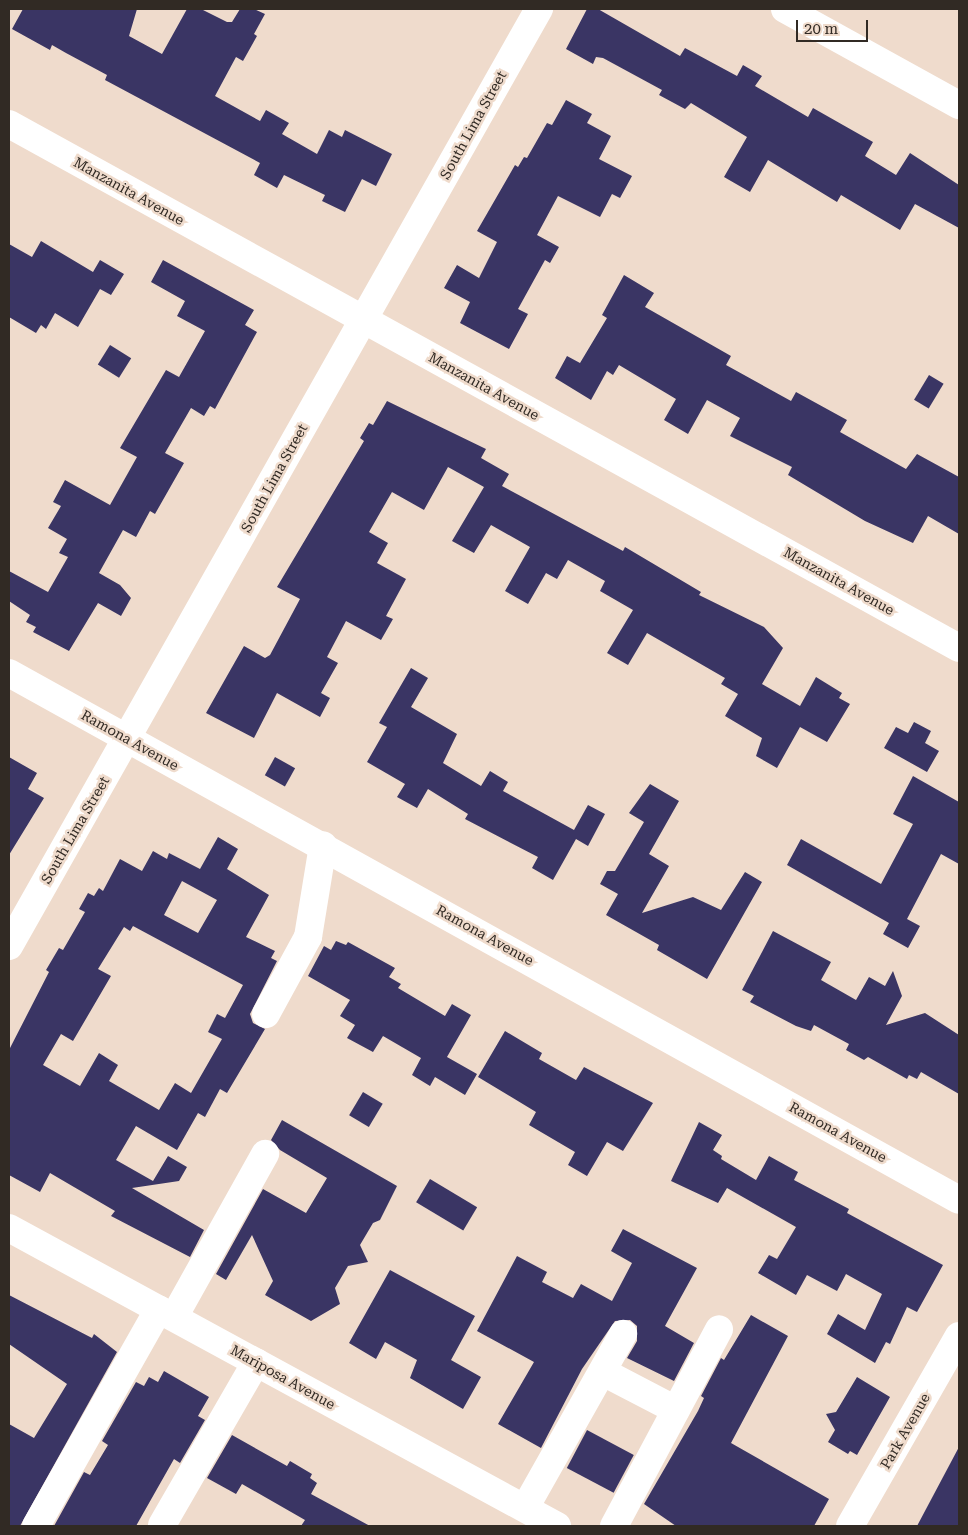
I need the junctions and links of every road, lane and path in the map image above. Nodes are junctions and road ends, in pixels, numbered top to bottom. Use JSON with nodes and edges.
{"nodes":[{"id":1,"x":538,"y":9,"type":"edge"},
{"id":2,"x":785,"y":9,"type":"edge"},
{"id":3,"x":959,"y":104,"type":"edge"},
{"id":4,"x":9,"y":124,"type":"edge"},
{"id":5,"x":363,"y":320,"type":"junction"},
{"id":6,"x":959,"y":648,"type":"edge"},
{"id":7,"x":9,"y":673,"type":"edge"},
{"id":8,"x":127,"y":739,"type":"junction"},
{"id":9,"x":324,"y":845,"type":"junction"},
{"id":10,"x":9,"y":946,"type":"edge"},
{"id":11,"x":266,"y":1014,"type":"dead end"},
{"id":12,"x":264,"y":1154,"type":"dead end"},
{"id":13,"x":959,"y":1200,"type":"edge"},
{"id":14,"x":9,"y":1228,"type":"edge"},
{"id":15,"x":166,"y":1313,"type":"junction"},
{"id":16,"x":719,"y":1329,"type":"dead end"},
{"id":17,"x":624,"y":1334,"type":"dead end"},
{"id":18,"x":959,"y":1336,"type":"edge"},
{"id":19,"x":256,"y":1362,"type":"junction"},
{"id":20,"x":603,"y":1372,"type":"junction"},
{"id":21,"x":676,"y":1410,"type":"junction"},
{"id":22,"x":525,"y":1508,"type":"junction"},
{"id":23,"x":162,"y":1525,"type":"edge"},
{"id":24,"x":36,"y":1526,"type":"edge"},
{"id":25,"x":557,"y":1526,"type":"edge"},
{"id":26,"x":614,"y":1526,"type":"edge"},
{"id":27,"x":850,"y":1526,"type":"edge"}],
"edges":[{"from":1,"to":5,"type":"street","name":"South Lima Street"},
{"from":2,"to":3,"type":"street"},
{"from":4,"to":5,"type":"street","name":"Manzanita Avenue"},
{"from":5,"to":6,"type":"street","name":"Manzanita Avenue"},
{"from":5,"to":8,"type":"street","name":"South Lima Street"},
{"from":7,"to":8,"type":"street","name":"Ramona Avenue"},
{"from":8,"to":9,"type":"street","name":"Ramona Avenue"},
{"from":8,"to":10,"type":"street","name":"South Lima Street"},
{"from":9,"to":11,"type":"street"},
{"from":9,"to":13,"type":"street","name":"Ramona Avenue"},
{"from":12,"to":15,"type":"street"},
{"from":14,"to":15,"type":"street","name":"Mariposa Avenue"},
{"from":15,"to":19,"type":"street","name":"Mariposa Avenue"},
{"from":15,"to":24,"type":"street"},
{"from":16,"to":21,"type":"street"},
{"from":17,"to":20,"type":"street"},
{"from":18,"to":27,"type":"street","name":"Park Avenue"},
{"from":19,"to":22,"type":"street","name":"Mariposa Avenue"},
{"from":19,"to":23,"type":"street"},
{"from":20,"to":21,"type":"street"},
{"from":20,"to":22,"type":"street"},
{"from":21,"to":26,"type":"street"},
{"from":22,"to":25,"type":"street","name":"Mariposa Avenue"}]}
